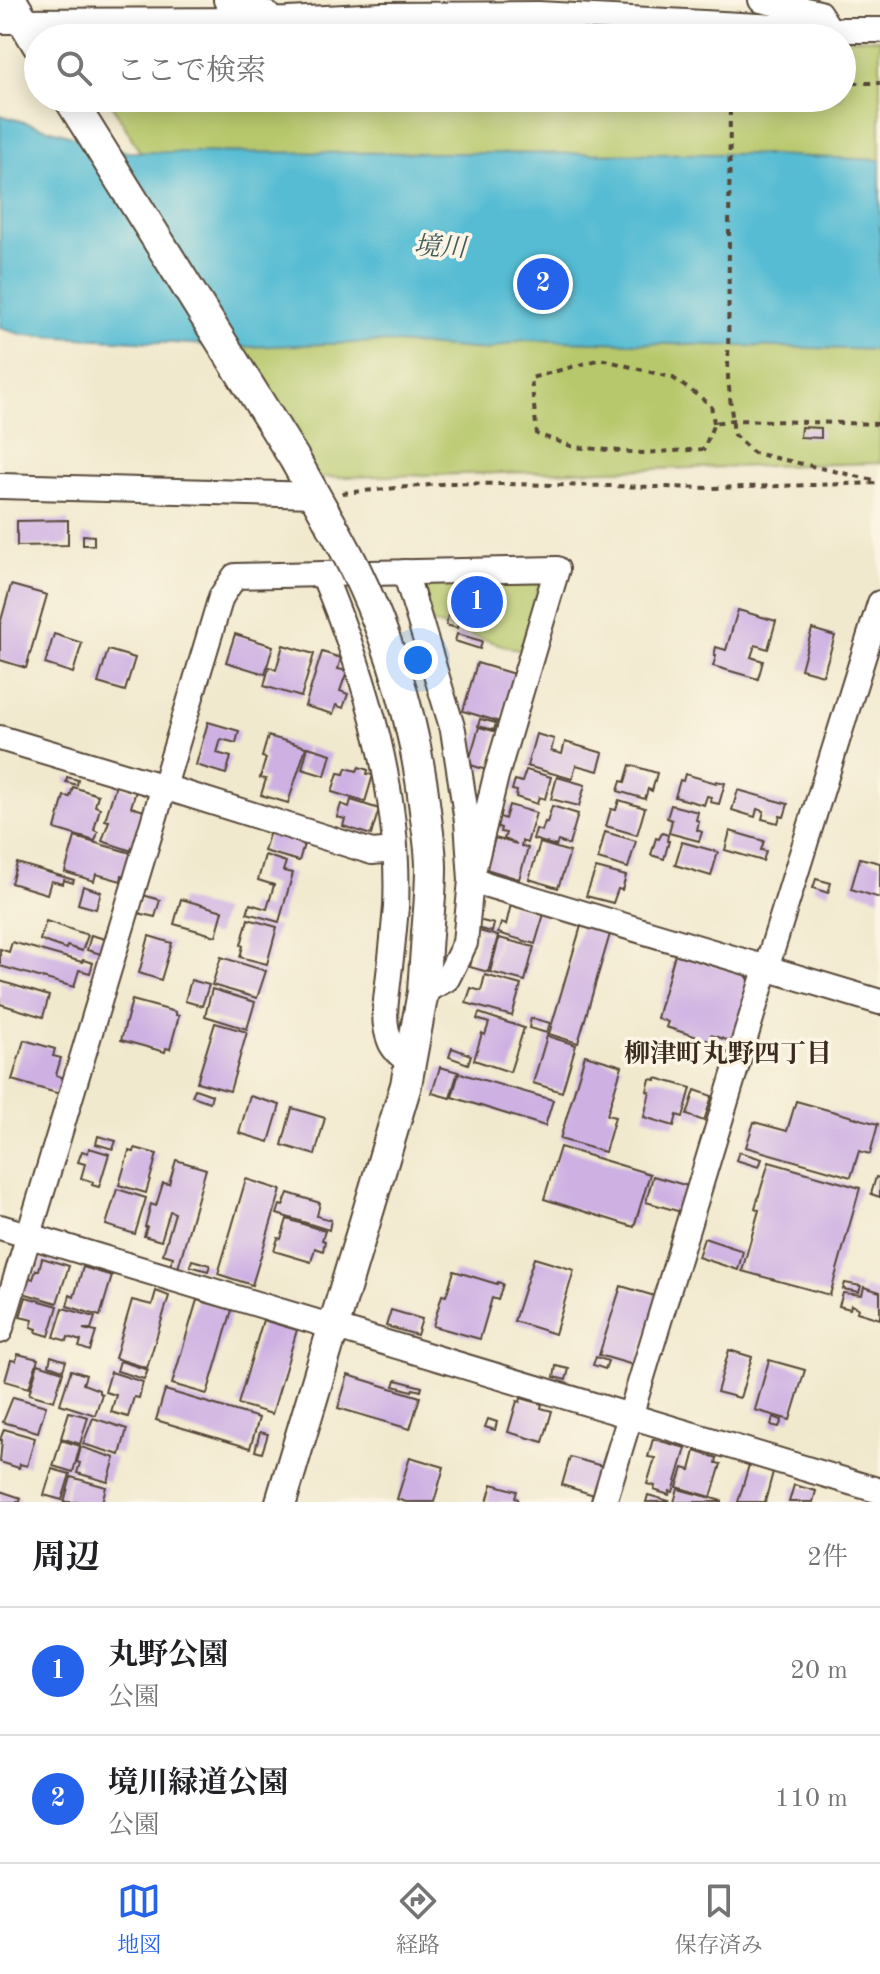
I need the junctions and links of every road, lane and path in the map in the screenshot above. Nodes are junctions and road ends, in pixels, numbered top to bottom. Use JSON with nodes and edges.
{"nodes":[{"id":1,"x":226,"y":0,"type":"edge"},
{"id":2,"x":454,"y":0,"type":"edge"},
{"id":3,"x":761,"y":0,"type":"edge"},
{"id":4,"x":425,"y":14,"type":"junction"},
{"id":5,"x":288,"y":20,"type":"junction"},
{"id":6,"x":18,"y":22,"type":"edge"},
{"id":7,"x":721,"y":24,"type":"edge"},
{"id":8,"x":826,"y":24,"type":"edge"},
{"id":9,"x":856,"y":30,"type":"edge"},
{"id":10,"x":880,"y":30,"type":"edge"},
{"id":11,"x":856,"y":83,"type":"edge"},
{"id":12,"x":880,"y":83,"type":"edge"},
{"id":13,"x":78,"y":112,"type":"edge"},
{"id":14,"x":730,"y":112,"type":"edge"},
{"id":15,"x":733,"y":420,"type":"junction"},
{"id":16,"x":714,"y":423,"type":"junction"},
{"id":17,"x":880,"y":424,"type":"edge"},
{"id":18,"x":880,"y":482,"type":"edge"},
{"id":19,"x":0,"y":486,"type":"edge"},
{"id":20,"x":321,"y":506,"type":"junction"},
{"id":21,"x":405,"y":572,"type":"junction"},
{"id":22,"x":323,"y":574,"type":"junction"},
{"id":23,"x":880,"y":603,"type":"edge"},
{"id":24,"x":0,"y":738,"type":"edge"},
{"id":25,"x":164,"y":787,"type":"junction"},
{"id":26,"x":395,"y":850,"type":"junction"},
{"id":27,"x":471,"y":880,"type":"junction"},
{"id":28,"x":766,"y":969,"type":"junction"},
{"id":29,"x":423,"y":992,"type":"junction"},
{"id":30,"x":880,"y":1002,"type":"edge"},
{"id":31,"x":410,"y":1063,"type":"junction"},
{"id":32,"x":0,"y":1227,"type":"edge"},
{"id":33,"x":29,"y":1235,"type":"junction"},
{"id":34,"x":332,"y":1327,"type":"junction"},
{"id":35,"x":0,"y":1331,"type":"edge"},
{"id":36,"x":630,"y":1416,"type":"junction"},
{"id":37,"x":880,"y":1491,"type":"edge"},
{"id":38,"x":281,"y":1502,"type":"edge"},
{"id":39,"x":604,"y":1502,"type":"edge"}],
"edges":[{"from":1,"to":5,"type":"street"},
{"from":2,"to":4,"type":"street"},
{"from":3,"to":8,"type":"street"},
{"from":4,"to":5,"type":"street"},
{"from":4,"to":7,"type":"street"},
{"from":5,"to":6,"type":"street"},
{"from":9,"to":10,"type":"street"},
{"from":11,"to":12,"type":"path"},
{"from":13,"to":20,"type":"street"},
{"from":14,"to":15,"type":"path"},
{"from":15,"to":16,"type":"path"},
{"from":15,"to":17,"type":"path"},
{"from":15,"to":18,"type":"path"},
{"from":16,"to":16,"type":"path"},
{"from":18,"to":20,"type":"path"},
{"from":19,"to":20,"type":"street"},
{"from":20,"to":29,"type":"street","bridge":true},
{"from":21,"to":22,"type":"street"},
{"from":21,"to":27,"type":"street"},
{"from":21,"to":27,"type":"street"},
{"from":22,"to":25,"type":"street"},
{"from":22,"to":26,"type":"street"},
{"from":23,"to":28,"type":"street"},
{"from":24,"to":25,"type":"street"},
{"from":25,"to":26,"type":"street"},
{"from":25,"to":33,"type":"street"},
{"from":26,"to":31,"type":"street"},
{"from":27,"to":28,"type":"street"},
{"from":27,"to":29,"type":"street"},
{"from":28,"to":30,"type":"street"},
{"from":28,"to":36,"type":"street"},
{"from":29,"to":31,"type":"street"},
{"from":31,"to":34,"type":"street"},
{"from":32,"to":33,"type":"street"},
{"from":33,"to":34,"type":"street"},
{"from":33,"to":35,"type":"street"},
{"from":34,"to":36,"type":"street"},
{"from":34,"to":38,"type":"street"},
{"from":36,"to":37,"type":"street"},
{"from":36,"to":39,"type":"street"}]}
